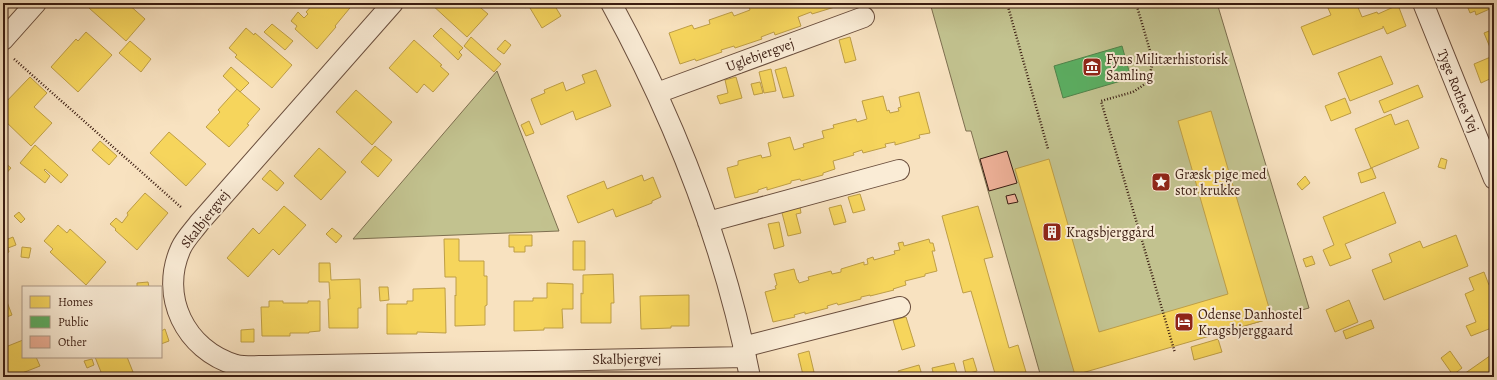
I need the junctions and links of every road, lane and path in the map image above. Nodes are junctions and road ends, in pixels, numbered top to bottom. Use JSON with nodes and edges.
{"nodes":[{"id":1,"x":36,"y":3,"type":"edge"},
{"id":2,"x":393,"y":3,"type":"edge"},
{"id":3,"x":611,"y":3,"type":"edge"},
{"id":4,"x":1007,"y":3,"type":"edge"},
{"id":5,"x":1136,"y":3,"type":"edge"},
{"id":6,"x":1423,"y":3,"type":"edge"},
{"id":7,"x":864,"y":17,"type":"dead end"},
{"id":8,"x":6,"y":47,"type":"edge"},
{"id":9,"x":657,"y":93,"type":"junction"},
{"id":10,"x":1048,"y":149,"type":"dead end"},
{"id":11,"x":899,"y":170,"type":"dead end"},
{"id":12,"x":1494,"y":179,"type":"edge"},
{"id":13,"x":708,"y":222,"type":"junction"},
{"id":14,"x":199,"y":223,"type":"junction"},
{"id":15,"x":900,"y":307,"type":"dead end"},
{"id":16,"x":744,"y":352,"type":"junction"},
{"id":17,"x":1175,"y":353,"type":"dead end"},
{"id":18,"x":750,"y":377,"type":"edge"}],
"edges":[{"from":1,"to":8,"type":"street"},
{"from":2,"to":14,"type":"street","name":"Skalbjergvej"},
{"from":3,"to":9,"type":"street"},
{"from":4,"to":10,"type":"path"},
{"from":5,"to":17,"type":"path"},
{"from":6,"to":12,"type":"street","name":"Tyge Rothes Vej"},
{"from":7,"to":9,"type":"street","name":"Uglebjergvej"},
{"from":8,"to":14,"type":"path"},
{"from":9,"to":13,"type":"street"},
{"from":11,"to":13,"type":"street"},
{"from":13,"to":16,"type":"street"},
{"from":14,"to":16,"type":"street","name":"Skalbjergvej"},
{"from":15,"to":16,"type":"street"},
{"from":16,"to":18,"type":"street"}]}
